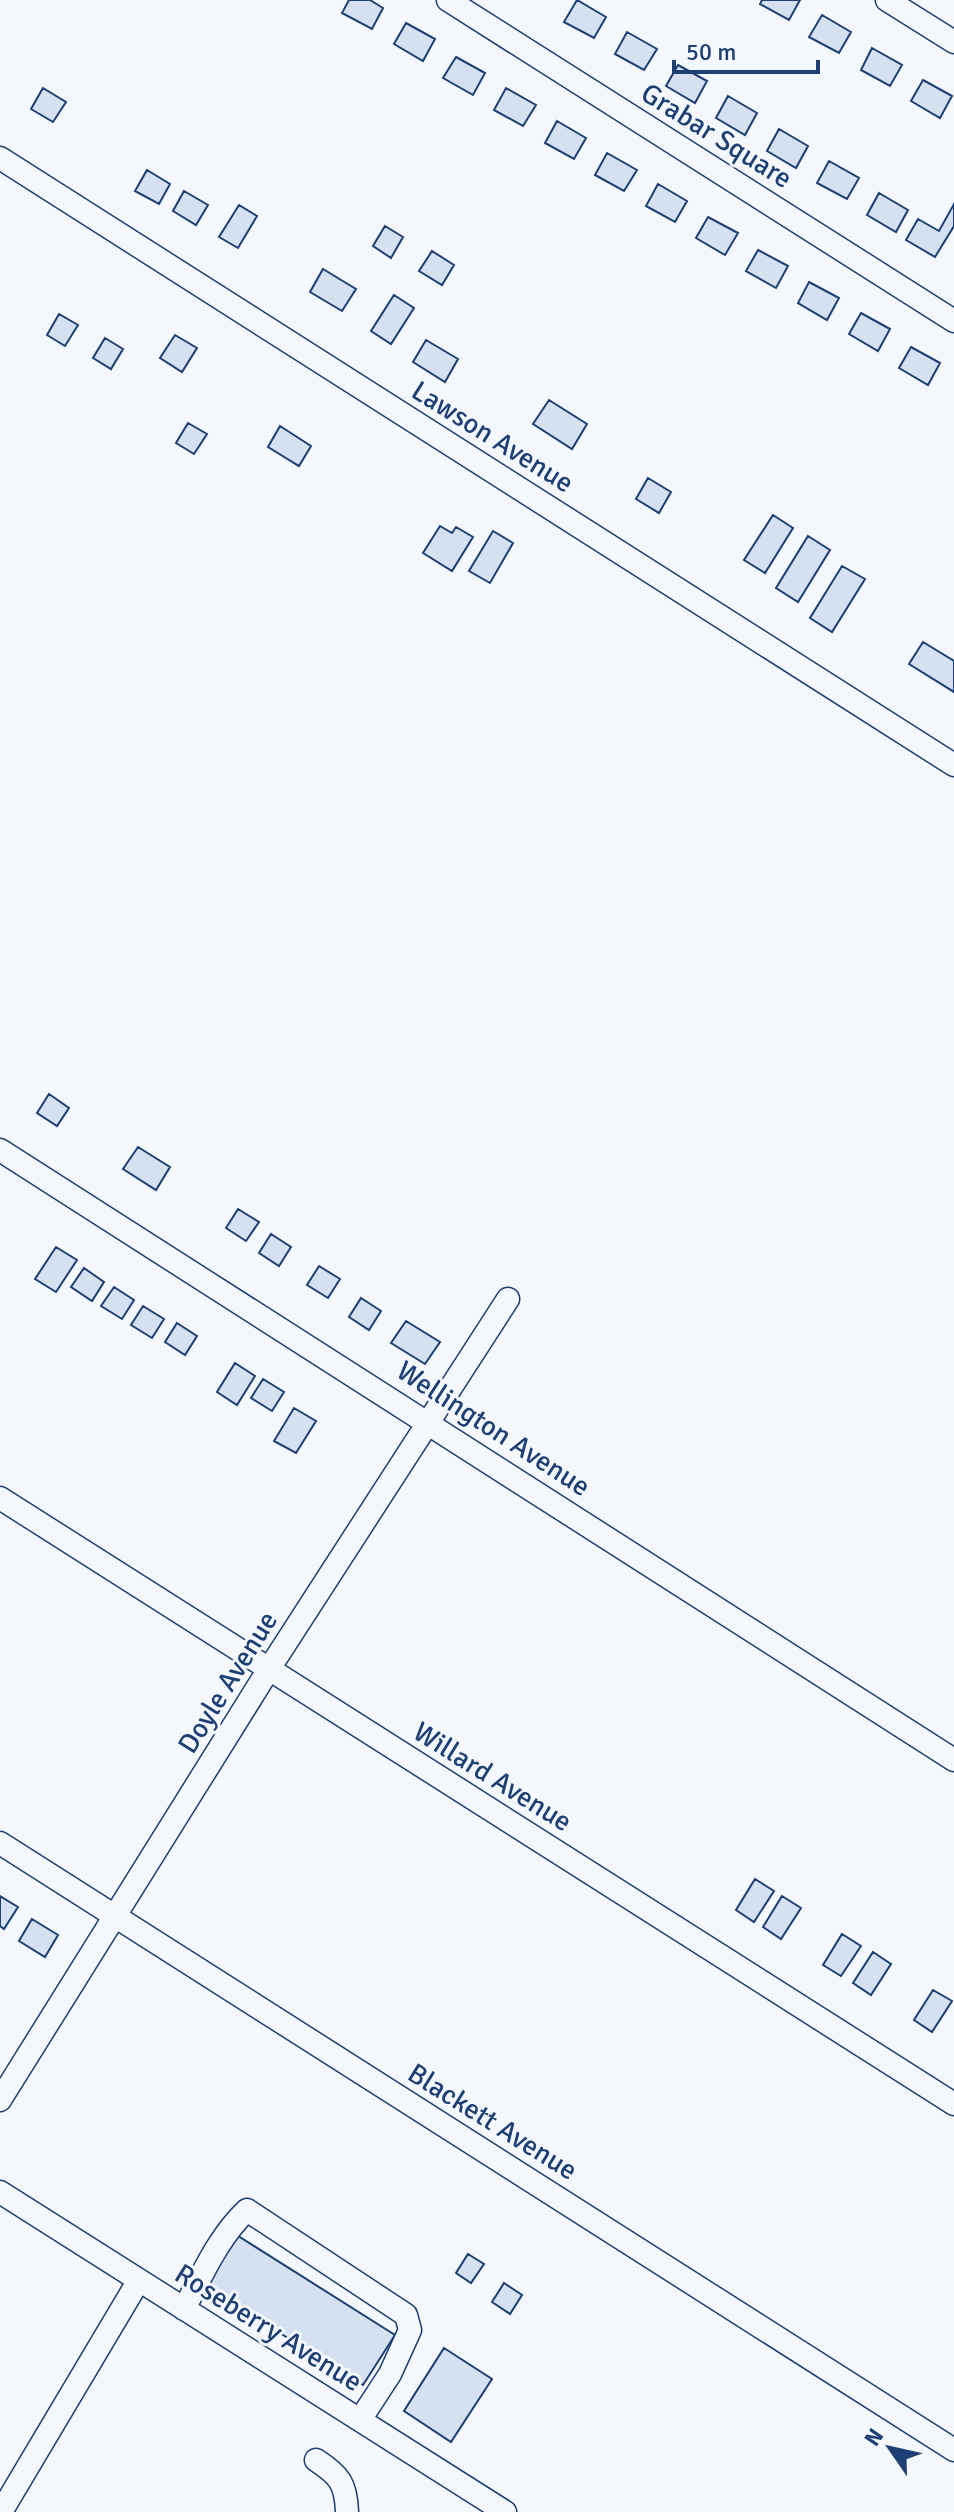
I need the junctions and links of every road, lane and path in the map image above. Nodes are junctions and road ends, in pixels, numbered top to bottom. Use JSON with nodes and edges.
{"nodes":[{"id":1,"x":448,"y":0,"type":"edge"},
{"id":2,"x":887,"y":0,"type":"edge"},
{"id":3,"x":954,"y":42,"type":"edge"},
{"id":4,"x":0,"y":158,"type":"edge"},
{"id":5,"x":954,"y":321,"type":"edge"},
{"id":6,"x":954,"y":765,"type":"edge"},
{"id":7,"x":0,"y":1150,"type":"edge"},
{"id":8,"x":508,"y":1299,"type":"dead end"},
{"id":9,"x":429,"y":1422,"type":"junction"},
{"id":10,"x":0,"y":1498,"type":"edge"},
{"id":11,"x":269,"y":1669,"type":"junction"},
{"id":12,"x":954,"y":1760,"type":"edge"},
{"id":13,"x":0,"y":1843,"type":"edge"},
{"id":14,"x":115,"y":1916,"type":"junction"},
{"id":15,"x":0,"y":2100,"type":"edge"},
{"id":16,"x":954,"y":2104,"type":"edge"},
{"id":17,"x":0,"y":2192,"type":"edge"},
{"id":18,"x":139,"y":2280,"type":"junction"},
{"id":19,"x":184,"y":2309,"type":"junction"},
{"id":20,"x":360,"y":2420,"type":"junction"},
{"id":21,"x":954,"y":2450,"type":"edge"},
{"id":22,"x":316,"y":2460,"type":"dead end"},
{"id":23,"x":1,"y":2512,"type":"edge"},
{"id":24,"x":347,"y":2512,"type":"edge"},
{"id":25,"x":505,"y":2512,"type":"edge"}],
"edges":[{"from":1,"to":5,"type":"street","name":"Grabar Square"},
{"from":2,"to":3,"type":"street"},
{"from":4,"to":6,"type":"street","name":"Lawson Avenue"},
{"from":7,"to":9,"type":"street","name":"Wellington Avenue"},
{"from":8,"to":9,"type":"street","name":"Doyle Avenue"},
{"from":9,"to":11,"type":"street","name":"Doyle Avenue"},
{"from":9,"to":12,"type":"street","name":"Wellington Avenue"},
{"from":10,"to":11,"type":"street","name":"Willard Avenue"},
{"from":11,"to":14,"type":"street","name":"Doyle Avenue"},
{"from":11,"to":16,"type":"street","name":"Willard Avenue"},
{"from":13,"to":14,"type":"street","name":"Blackett Avenue"},
{"from":14,"to":15,"type":"street","name":"Doyle Avenue"},
{"from":14,"to":21,"type":"street","name":"Blackett Avenue"},
{"from":17,"to":18,"type":"street","name":"Roseberry Avenue"},
{"from":18,"to":19,"type":"street","name":"Roseberry Avenue"},
{"from":18,"to":23,"type":"street"},
{"from":19,"to":20,"type":"street","name":"Roseberry Avenue"},
{"from":19,"to":20,"type":"street"},
{"from":20,"to":25,"type":"street","name":"Roseberry Avenue"},
{"from":22,"to":24,"type":"street"}]}
